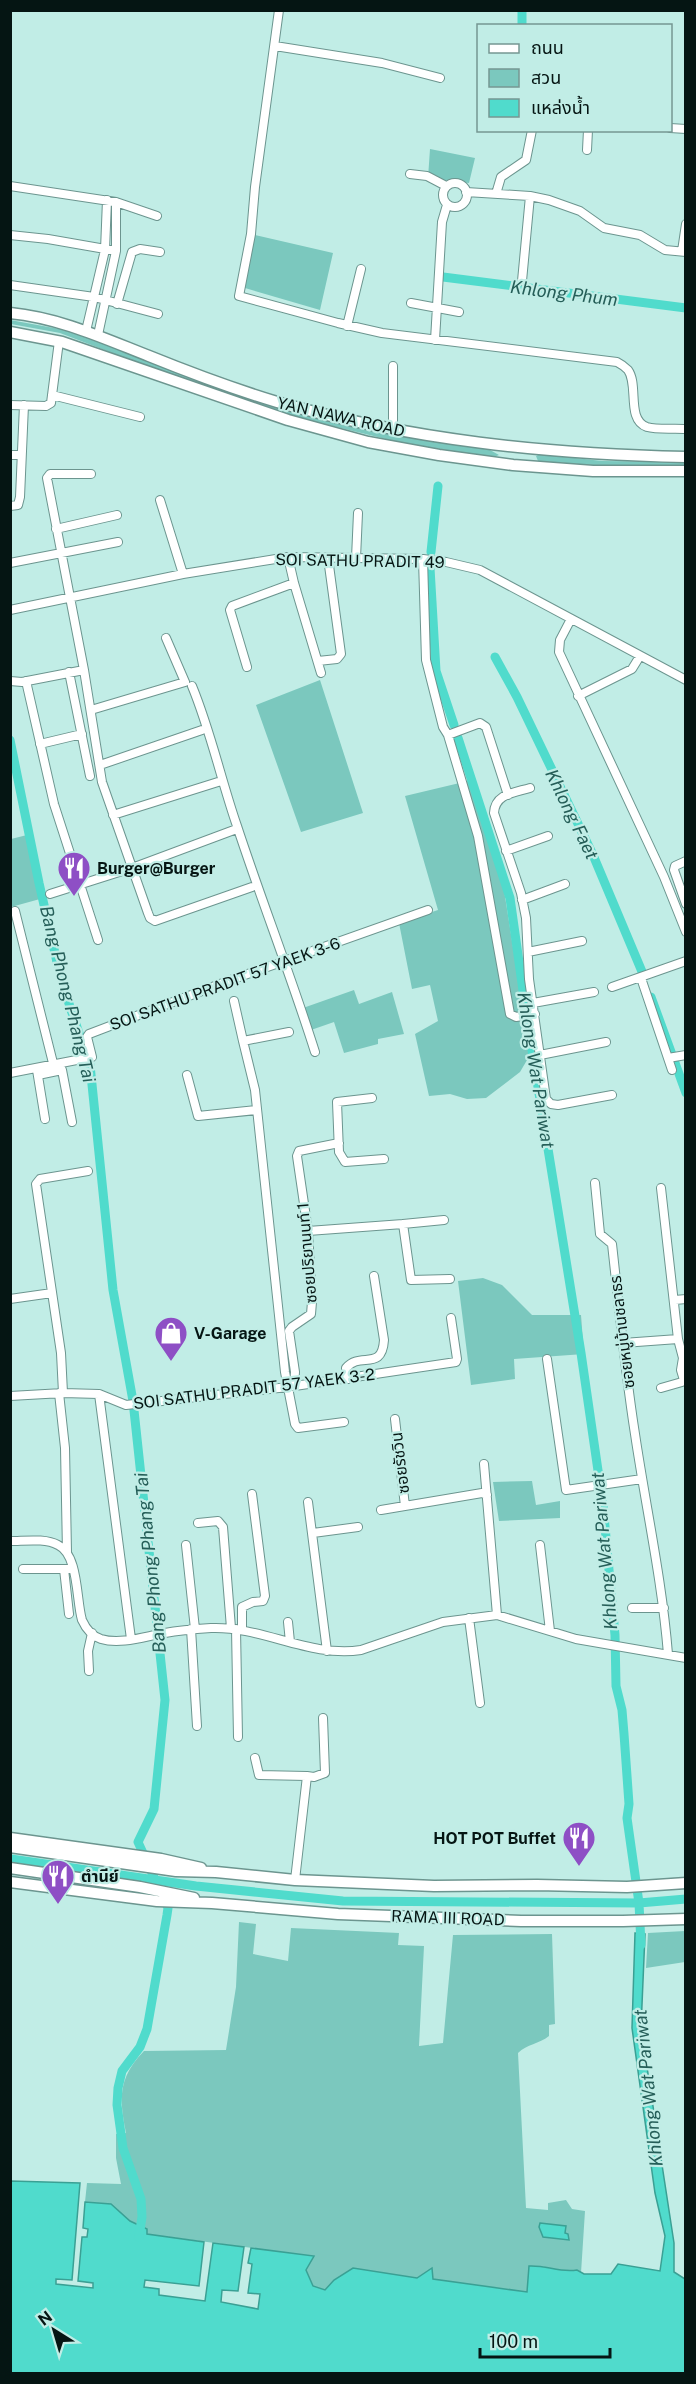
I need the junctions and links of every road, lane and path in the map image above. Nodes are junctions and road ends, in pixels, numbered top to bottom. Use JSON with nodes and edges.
{"nodes":[{"id":1,"x":279,"y":10,"type":"edge"},
{"id":2,"x":275,"y":46,"type":"junction"},
{"id":3,"x":440,"y":78,"type":"dead end"},
{"id":4,"x":532,"y":132,"type":"edge"},
{"id":5,"x":588,"y":132,"type":"edge"},
{"id":6,"x":587,"y":150,"type":"dead end"},
{"id":7,"x":410,"y":174,"type":"dead end"},
{"id":8,"x":10,"y":186,"type":"edge"},
{"id":9,"x":446,"y":186,"type":"junction"},
{"id":10,"x":466,"y":192,"type":"junction"},
{"id":11,"x":496,"y":194,"type":"junction"},
{"id":12,"x":530,"y":196,"type":"junction"},
{"id":13,"x":112,"y":201,"type":"junction"},
{"id":14,"x":447,"y":205,"type":"junction"},
{"id":15,"x":157,"y":216,"type":"dead end"},
{"id":16,"x":686,"y":224,"type":"edge"},
{"id":17,"x":10,"y":235,"type":"edge"},
{"id":18,"x":105,"y":250,"type":"junction"},
{"id":19,"x":116,"y":251,"type":"junction"},
{"id":20,"x":684,"y":251,"type":"edge"},
{"id":21,"x":160,"y":252,"type":"dead end"},
{"id":22,"x":361,"y":270,"type":"dead end"},
{"id":23,"x":522,"y":281,"type":"dead end"},
{"id":24,"x":10,"y":285,"type":"edge"},
{"id":25,"x":94,"y":297,"type":"junction"},
{"id":26,"x":106,"y":301,"type":"junction"},
{"id":27,"x":411,"y":303,"type":"dead end"},
{"id":28,"x":117,"y":304,"type":"junction"},
{"id":29,"x":437,"y":308,"type":"junction"},
{"id":30,"x":459,"y":312,"type":"dead end"},
{"id":31,"x":10,"y":313,"type":"edge"},
{"id":32,"x":158,"y":314,"type":"dead end"},
{"id":33,"x":347,"y":326,"type":"junction"},
{"id":34,"x":86,"y":331,"type":"junction"},
{"id":35,"x":10,"y":332,"type":"edge"},
{"id":36,"x":98,"y":335,"type":"junction"},
{"id":37,"x":435,"y":340,"type":"junction"},
{"id":38,"x":59,"y":341,"type":"junction"},
{"id":39,"x":393,"y":366,"type":"dead end"},
{"id":40,"x":52,"y":395,"type":"junction"},
{"id":41,"x":10,"y":405,"type":"edge"},
{"id":42,"x":24,"y":405,"type":"junction"},
{"id":43,"x":140,"y":417,"type":"dead end"},
{"id":44,"x":393,"y":429,"type":"junction"},
{"id":45,"x":686,"y":429,"type":"edge"},
{"id":46,"x":494,"y":446,"type":"junction"},
{"id":47,"x":10,"y":455,"type":"edge"},
{"id":48,"x":21,"y":455,"type":"junction"},
{"id":49,"x":686,"y":457,"type":"edge"},
{"id":50,"x":524,"y":466,"type":"junction"},
{"id":51,"x":686,"y":471,"type":"edge"},
{"id":52,"x":91,"y":474,"type":"dead end"},
{"id":53,"x":160,"y":500,"type":"dead end"},
{"id":54,"x":10,"y":506,"type":"edge"},
{"id":55,"x":358,"y":513,"type":"dead end"},
{"id":56,"x":117,"y":514,"type":"dead end"},
{"id":57,"x":56,"y":529,"type":"junction"},
{"id":58,"x":118,"y":542,"type":"dead end"},
{"id":59,"x":61,"y":553,"type":"junction"},
{"id":60,"x":288,"y":557,"type":"junction"},
{"id":61,"x":328,"y":558,"type":"junction"},
{"id":62,"x":356,"y":558,"type":"junction"},
{"id":63,"x":423,"y":560,"type":"junction"},
{"id":64,"x":10,"y":563,"type":"edge"},
{"id":65,"x":183,"y":574,"type":"junction"},
{"id":66,"x":294,"y":583,"type":"junction"},
{"id":67,"x":70,"y":598,"type":"junction"},
{"id":68,"x":10,"y":610,"type":"edge"},
{"id":69,"x":571,"y":619,"type":"junction"},
{"id":70,"x":166,"y":638,"type":"dead end"},
{"id":71,"x":640,"y":656,"type":"junction"},
{"id":72,"x":318,"y":661,"type":"junction"},
{"id":73,"x":247,"y":667,"type":"dead end"},
{"id":74,"x":84,"y":670,"type":"junction"},
{"id":75,"x":69,"y":672,"type":"junction"},
{"id":76,"x":321,"y":673,"type":"dead end"},
{"id":77,"x":686,"y":680,"type":"edge"},
{"id":78,"x":10,"y":681,"type":"edge"},
{"id":79,"x":26,"y":681,"type":"junction"},
{"id":80,"x":192,"y":686,"type":"dead end"},
{"id":81,"x":578,"y":696,"type":"junction"},
{"id":82,"x":91,"y":710,"type":"junction"},
{"id":83,"x":202,"y":730,"type":"dead end"},
{"id":84,"x":82,"y":734,"type":"junction"},
{"id":85,"x":447,"y":735,"type":"junction"},
{"id":86,"x":40,"y":744,"type":"junction"},
{"id":87,"x":100,"y":765,"type":"junction"},
{"id":88,"x":90,"y":776,"type":"dead end"},
{"id":89,"x":218,"y":782,"type":"dead end"},
{"id":90,"x":530,"y":788,"type":"dead end"},
{"id":91,"x":508,"y":795,"type":"junction"},
{"id":92,"x":112,"y":815,"type":"junction"},
{"id":93,"x":234,"y":830,"type":"dead end"},
{"id":94,"x":548,"y":836,"type":"dead end"},
{"id":95,"x":506,"y":851,"type":"junction"},
{"id":96,"x":686,"y":861,"type":"edge"},
{"id":97,"x":132,"y":868,"type":"junction"},
{"id":98,"x":565,"y":884,"type":"dead end"},
{"id":99,"x":81,"y":885,"type":"junction"},
{"id":100,"x":252,"y":887,"type":"dead end"},
{"id":101,"x":50,"y":894,"type":"dead end"},
{"id":102,"x":522,"y":900,"type":"junction"},
{"id":103,"x":686,"y":904,"type":"edge"},
{"id":104,"x":428,"y":909,"type":"dead end"},
{"id":105,"x":15,"y":911,"type":"dead end"},
{"id":106,"x":684,"y":922,"type":"edge"},
{"id":107,"x":686,"y":932,"type":"edge"},
{"id":108,"x":98,"y":940,"type":"dead end"},
{"id":109,"x":582,"y":941,"type":"dead end"},
{"id":110,"x":528,"y":952,"type":"junction"},
{"id":111,"x":686,"y":961,"type":"edge"},
{"id":112,"x":286,"y":962,"type":"junction"},
{"id":113,"x":641,"y":978,"type":"junction"},
{"id":114,"x":612,"y":987,"type":"dead end"},
{"id":115,"x":594,"y":992,"type":"dead end"},
{"id":116,"x":234,"y":1001,"type":"dead end"},
{"id":117,"x":533,"y":1003,"type":"junction"},
{"id":118,"x":531,"y":1015,"type":"junction"},
{"id":119,"x":289,"y":1032,"type":"dead end"},
{"id":120,"x":243,"y":1041,"type":"junction"},
{"id":121,"x":606,"y":1042,"type":"dead end"},
{"id":122,"x":315,"y":1052,"type":"dead end"},
{"id":123,"x":540,"y":1055,"type":"junction"},
{"id":124,"x":686,"y":1055,"type":"edge"},
{"id":125,"x":671,"y":1058,"type":"junction"},
{"id":126,"x":53,"y":1063,"type":"junction"},
{"id":127,"x":672,"y":1070,"type":"dead end"},
{"id":128,"x":37,"y":1071,"type":"junction"},
{"id":129,"x":10,"y":1073,"type":"edge"},
{"id":130,"x":188,"y":1075,"type":"dead end"},
{"id":131,"x":612,"y":1095,"type":"dead end"},
{"id":132,"x":372,"y":1098,"type":"dead end"},
{"id":133,"x":257,"y":1110,"type":"junction"},
{"id":134,"x":45,"y":1119,"type":"dead end"},
{"id":135,"x":72,"y":1122,"type":"dead end"},
{"id":136,"x":339,"y":1143,"type":"junction"},
{"id":137,"x":384,"y":1159,"type":"dead end"},
{"id":138,"x":88,"y":1171,"type":"dead end"},
{"id":139,"x":595,"y":1183,"type":"dead end"},
{"id":140,"x":662,"y":1188,"type":"dead end"},
{"id":141,"x":444,"y":1220,"type":"dead end"},
{"id":142,"x":403,"y":1224,"type":"junction"},
{"id":143,"x":308,"y":1231,"type":"junction"},
{"id":144,"x":374,"y":1276,"type":"dead end"},
{"id":145,"x":450,"y":1279,"type":"dead end"},
{"id":146,"x":52,"y":1293,"type":"junction"},
{"id":147,"x":10,"y":1299,"type":"edge"},
{"id":148,"x":686,"y":1299,"type":"edge"},
{"id":149,"x":675,"y":1300,"type":"junction"},
{"id":150,"x":451,"y":1318,"type":"dead end"},
{"id":151,"x":678,"y":1339,"type":"junction"},
{"id":152,"x":623,"y":1343,"type":"junction"},
{"id":153,"x":547,"y":1359,"type":"dead end"},
{"id":154,"x":348,"y":1379,"type":"junction"},
{"id":155,"x":291,"y":1387,"type":"junction"},
{"id":156,"x":661,"y":1388,"type":"dead end"},
{"id":157,"x":61,"y":1393,"type":"junction"},
{"id":158,"x":99,"y":1394,"type":"junction"},
{"id":159,"x":10,"y":1396,"type":"edge"},
{"id":160,"x":395,"y":1419,"type":"dead end"},
{"id":161,"x":344,"y":1422,"type":"dead end"},
{"id":162,"x":484,"y":1464,"type":"dead end"},
{"id":163,"x":643,"y":1483,"type":"junction"},
{"id":164,"x":252,"y":1494,"type":"dead end"},
{"id":165,"x":487,"y":1496,"type":"junction"},
{"id":166,"x":308,"y":1502,"type":"dead end"},
{"id":167,"x":405,"y":1506,"type":"junction"},
{"id":168,"x":381,"y":1510,"type":"dead end"},
{"id":169,"x":198,"y":1523,"type":"dead end"},
{"id":170,"x":357,"y":1527,"type":"dead end"},
{"id":171,"x":313,"y":1533,"type":"junction"},
{"id":172,"x":10,"y":1541,"type":"edge"},
{"id":173,"x":186,"y":1545,"type":"dead end"},
{"id":174,"x":540,"y":1545,"type":"dead end"},
{"id":175,"x":67,"y":1552,"type":"junction"},
{"id":176,"x":23,"y":1569,"type":"dead end"},
{"id":177,"x":64,"y":1569,"type":"junction"},
{"id":178,"x":73,"y":1569,"type":"junction"},
{"id":179,"x":632,"y":1608,"type":"dead end"},
{"id":180,"x":664,"y":1608,"type":"junction"},
{"id":181,"x":69,"y":1614,"type":"dead end"},
{"id":182,"x":497,"y":1615,"type":"junction"},
{"id":183,"x":469,"y":1618,"type":"junction"},
{"id":184,"x":288,"y":1622,"type":"dead end"},
{"id":185,"x":193,"y":1629,"type":"junction"},
{"id":186,"x":236,"y":1629,"type":"junction"},
{"id":187,"x":550,"y":1631,"type":"junction"},
{"id":188,"x":92,"y":1633,"type":"junction"},
{"id":189,"x":130,"y":1639,"type":"junction"},
{"id":190,"x":290,"y":1642,"type":"junction"},
{"id":191,"x":327,"y":1651,"type":"junction"},
{"id":192,"x":668,"y":1654,"type":"junction"},
{"id":193,"x":686,"y":1658,"type":"edge"},
{"id":194,"x":89,"y":1671,"type":"dead end"},
{"id":195,"x":480,"y":1703,"type":"dead end"},
{"id":196,"x":323,"y":1718,"type":"dead end"},
{"id":197,"x":196,"y":1726,"type":"dead end"},
{"id":198,"x":238,"y":1737,"type":"dead end"},
{"id":199,"x":255,"y":1758,"type":"dead end"},
{"id":200,"x":307,"y":1776,"type":"junction"},
{"id":201,"x":10,"y":1838,"type":"edge"},
{"id":202,"x":10,"y":1847,"type":"edge"},
{"id":203,"x":160,"y":1864,"type":"junction"},
{"id":204,"x":10,"y":1868,"type":"edge"},
{"id":205,"x":295,"y":1880,"type":"junction"},
{"id":206,"x":10,"y":1881,"type":"edge"},
{"id":207,"x":686,"y":1883,"type":"edge"},
{"id":208,"x":212,"y":1903,"type":"junction"},
{"id":209,"x":686,"y":1918,"type":"edge"}],
"edges":[{"from":1,"to":2,"type":"street"},
{"from":2,"to":3,"type":"street"},
{"from":2,"to":33,"type":"street"},
{"from":4,"to":11,"type":"street"},
{"from":5,"to":6,"type":"street"},
{"from":7,"to":9,"type":"street"},
{"from":8,"to":13,"type":"street"},
{"from":9,"to":10,"type":"street"},
{"from":9,"to":14,"type":"street"},
{"from":10,"to":11,"type":"street"},
{"from":10,"to":14,"type":"street"},
{"from":11,"to":12,"type":"street"},
{"from":12,"to":20,"type":"street"},
{"from":12,"to":23,"type":"street"},
{"from":13,"to":15,"type":"street"},
{"from":13,"to":18,"type":"street"},
{"from":13,"to":19,"type":"street"},
{"from":14,"to":29,"type":"street"},
{"from":16,"to":20,"type":"street"},
{"from":17,"to":18,"type":"street"},
{"from":18,"to":19,"type":"street"},
{"from":18,"to":25,"type":"street"},
{"from":19,"to":26,"type":"street"},
{"from":21,"to":28,"type":"street"},
{"from":22,"to":33,"type":"street"},
{"from":24,"to":25,"type":"street"},
{"from":25,"to":26,"type":"street"},
{"from":25,"to":34,"type":"street"},
{"from":26,"to":28,"type":"street"},
{"from":26,"to":36,"type":"street"},
{"from":27,"to":29,"type":"street"},
{"from":28,"to":32,"type":"street"},
{"from":29,"to":30,"type":"street"},
{"from":29,"to":37,"type":"street"},
{"from":31,"to":34,"type":"main road","name":"YAN NAWA ROAD"},
{"from":33,"to":37,"type":"street"},
{"from":34,"to":36,"type":"main road","name":"YAN NAWA ROAD"},
{"from":35,"to":38,"type":"main road","name":"YAN NAWA ROAD"},
{"from":36,"to":44,"type":"main road","name":"YAN NAWA ROAD"},
{"from":37,"to":45,"type":"street"},
{"from":38,"to":40,"type":"street"},
{"from":38,"to":50,"type":"main road","name":"YAN NAWA ROAD"},
{"from":39,"to":44,"type":"street"},
{"from":40,"to":42,"type":"street"},
{"from":40,"to":43,"type":"street"},
{"from":41,"to":42,"type":"street"},
{"from":42,"to":48,"type":"street"},
{"from":44,"to":46,"type":"main road","name":"YAN NAWA ROAD"},
{"from":46,"to":49,"type":"main road","name":"YAN NAWA ROAD"},
{"from":46,"to":50,"type":"main road"},
{"from":47,"to":48,"type":"street"},
{"from":48,"to":54,"type":"street"},
{"from":50,"to":51,"type":"main road","name":"YAN NAWA ROAD"},
{"from":52,"to":57,"type":"street"},
{"from":53,"to":65,"type":"street"},
{"from":55,"to":62,"type":"street"},
{"from":56,"to":57,"type":"street"},
{"from":57,"to":59,"type":"street"},
{"from":58,"to":59,"type":"street"},
{"from":59,"to":64,"type":"street"},
{"from":59,"to":67,"type":"street"},
{"from":60,"to":61,"type":"street","name":"SOI SATHU PRADIT 49"},
{"from":60,"to":65,"type":"street","name":"SOI SATHU PRADIT 49"},
{"from":60,"to":66,"type":"street"},
{"from":61,"to":62,"type":"street","name":"SOI SATHU PRADIT 49"},
{"from":61,"to":72,"type":"street"},
{"from":62,"to":63,"type":"street","name":"SOI SATHU PRADIT 49"},
{"from":63,"to":69,"type":"street","name":"SOI SATHU PRADIT 49"},
{"from":63,"to":85,"type":"street"},
{"from":65,"to":67,"type":"street","name":"SOI SATHU PRADIT 49"},
{"from":66,"to":72,"type":"street"},
{"from":66,"to":73,"type":"street"},
{"from":67,"to":68,"type":"street","name":"SOI SATHU PRADIT 49"},
{"from":67,"to":74,"type":"street"},
{"from":69,"to":71,"type":"street","name":"SOI SATHU PRADIT 49"},
{"from":69,"to":81,"type":"street"},
{"from":70,"to":82,"type":"street"},
{"from":71,"to":77,"type":"street","name":"SOI SATHU PRADIT 49"},
{"from":71,"to":81,"type":"street"},
{"from":72,"to":76,"type":"street"},
{"from":74,"to":75,"type":"street"},
{"from":74,"to":82,"type":"street"},
{"from":75,"to":79,"type":"street"},
{"from":75,"to":84,"type":"street"},
{"from":78,"to":79,"type":"street"},
{"from":79,"to":86,"type":"street"},
{"from":80,"to":112,"type":"street"},
{"from":81,"to":106,"type":"street"},
{"from":82,"to":87,"type":"street"},
{"from":83,"to":87,"type":"street"},
{"from":84,"to":86,"type":"street"},
{"from":84,"to":88,"type":"street"},
{"from":85,"to":91,"type":"street"},
{"from":85,"to":118,"type":"street"},
{"from":86,"to":99,"type":"street"},
{"from":87,"to":92,"type":"street"},
{"from":89,"to":92,"type":"street"},
{"from":90,"to":91,"type":"street"},
{"from":91,"to":95,"type":"street"},
{"from":92,"to":97,"type":"street"},
{"from":93,"to":97,"type":"street"},
{"from":94,"to":95,"type":"street"},
{"from":95,"to":102,"type":"street"},
{"from":96,"to":103,"type":"street"},
{"from":97,"to":99,"type":"street"},
{"from":97,"to":100,"type":"street"},
{"from":98,"to":102,"type":"street"},
{"from":99,"to":101,"type":"street"},
{"from":99,"to":108,"type":"street"},
{"from":102,"to":110,"type":"street"},
{"from":104,"to":112,"type":"street","name":"SOI SATHU PRADIT 57 YAEK 3-6"},
{"from":105,"to":126,"type":"street"},
{"from":106,"to":107,"type":"street"},
{"from":109,"to":110,"type":"street"},
{"from":110,"to":117,"type":"street"},
{"from":111,"to":113,"type":"street"},
{"from":112,"to":122,"type":"street"},
{"from":112,"to":126,"type":"street","name":"SOI SATHU PRADIT 57 YAEK 3-6"},
{"from":113,"to":114,"type":"street"},
{"from":113,"to":125,"type":"street"},
{"from":115,"to":117,"type":"street"},
{"from":116,"to":120,"type":"street"},
{"from":117,"to":118,"type":"street"},
{"from":118,"to":123,"type":"street"},
{"from":119,"to":120,"type":"street"},
{"from":120,"to":133,"type":"street"},
{"from":121,"to":123,"type":"street"},
{"from":123,"to":131,"type":"street"},
{"from":124,"to":125,"type":"street"},
{"from":125,"to":127,"type":"street"},
{"from":126,"to":128,"type":"street","name":"SOI SATHU PRADIT 57 YAEK 3-6"},
{"from":128,"to":129,"type":"street","name":"SOI SATHU PRADIT 57 YAEK 3-6"},
{"from":128,"to":134,"type":"street"},
{"from":128,"to":135,"type":"street"},
{"from":130,"to":133,"type":"street"},
{"from":132,"to":136,"type":"street"},
{"from":133,"to":155,"type":"street"},
{"from":136,"to":137,"type":"street"},
{"from":136,"to":143,"type":"street","name":"ซอยปริยานนท์ 1"},
{"from":138,"to":146,"type":"street"},
{"from":139,"to":152,"type":"street","name":"ซอยหมู่บ้านชลาธร"},
{"from":140,"to":149,"type":"street"},
{"from":141,"to":142,"type":"street"},
{"from":142,"to":143,"type":"street"},
{"from":142,"to":145,"type":"street"},
{"from":143,"to":155,"type":"street","name":"ซอยปริยานนท์ 1"},
{"from":144,"to":154,"type":"street"},
{"from":146,"to":147,"type":"street"},
{"from":146,"to":157,"type":"street"},
{"from":148,"to":149,"type":"street"},
{"from":149,"to":151,"type":"street"},
{"from":150,"to":154,"type":"street","name":"SOI SATHU PRADIT 57 YAEK 3-2"},
{"from":151,"to":152,"type":"street"},
{"from":151,"to":156,"type":"street"},
{"from":152,"to":163,"type":"street","name":"ซอยหมู่บ้านชลาธร"},
{"from":153,"to":163,"type":"street"},
{"from":154,"to":155,"type":"street","name":"SOI SATHU PRADIT 57 YAEK 3-2"},
{"from":155,"to":158,"type":"street","name":"SOI SATHU PRADIT 57 YAEK 3-2"},
{"from":155,"to":161,"type":"street"},
{"from":157,"to":158,"type":"street","name":"SOI SATHU PRADIT 57 YAEK 3-2"},
{"from":157,"to":159,"type":"street","name":"SOI SATHU PRADIT 57 YAEK 3-2"},
{"from":157,"to":175,"type":"street"},
{"from":158,"to":189,"type":"street"},
{"from":160,"to":167,"type":"street","name":"ซอยรัชวิน"},
{"from":162,"to":165,"type":"street"},
{"from":163,"to":180,"type":"street","name":"ซอยหมู่บ้านชลาธร"},
{"from":164,"to":186,"type":"street"},
{"from":165,"to":167,"type":"street","name":"ซอยรัชวิน"},
{"from":165,"to":182,"type":"street"},
{"from":166,"to":171,"type":"street"},
{"from":167,"to":168,"type":"street","name":"ซอยรัชวิน"},
{"from":169,"to":186,"type":"street"},
{"from":170,"to":171,"type":"street"},
{"from":171,"to":191,"type":"street"},
{"from":172,"to":175,"type":"street"},
{"from":173,"to":185,"type":"street"},
{"from":174,"to":187,"type":"street"},
{"from":175,"to":178,"type":"street"},
{"from":176,"to":177,"type":"street"},
{"from":177,"to":178,"type":"street"},
{"from":177,"to":181,"type":"street"},
{"from":178,"to":188,"type":"street"},
{"from":179,"to":180,"type":"street"},
{"from":180,"to":192,"type":"street","name":"ซอยหมู่บ้านชลาธร"},
{"from":182,"to":183,"type":"street"},
{"from":182,"to":187,"type":"street"},
{"from":183,"to":191,"type":"street"},
{"from":183,"to":195,"type":"street"},
{"from":184,"to":190,"type":"street"},
{"from":185,"to":186,"type":"street"},
{"from":185,"to":189,"type":"street"},
{"from":185,"to":197,"type":"street"},
{"from":186,"to":190,"type":"street"},
{"from":186,"to":198,"type":"street"},
{"from":187,"to":192,"type":"street"},
{"from":188,"to":189,"type":"street"},
{"from":188,"to":194,"type":"street"},
{"from":190,"to":191,"type":"street"},
{"from":192,"to":193,"type":"street"},
{"from":196,"to":200,"type":"street"},
{"from":199,"to":200,"type":"street"},
{"from":200,"to":205,"type":"street"},
{"from":201,"to":203,"type":"main road","name":"RAMA III ROAD"},
{"from":202,"to":203,"type":"main road","name":"RAMA III ROAD"},
{"from":203,"to":205,"type":"main road","name":"RAMA III ROAD"},
{"from":204,"to":208,"type":"main road","name":"RAMA III ROAD"},
{"from":205,"to":207,"type":"main road","name":"RAMA III ROAD"},
{"from":206,"to":208,"type":"main road","name":"RAMA III ROAD"},
{"from":208,"to":209,"type":"main road","name":"RAMA III ROAD"}]}
